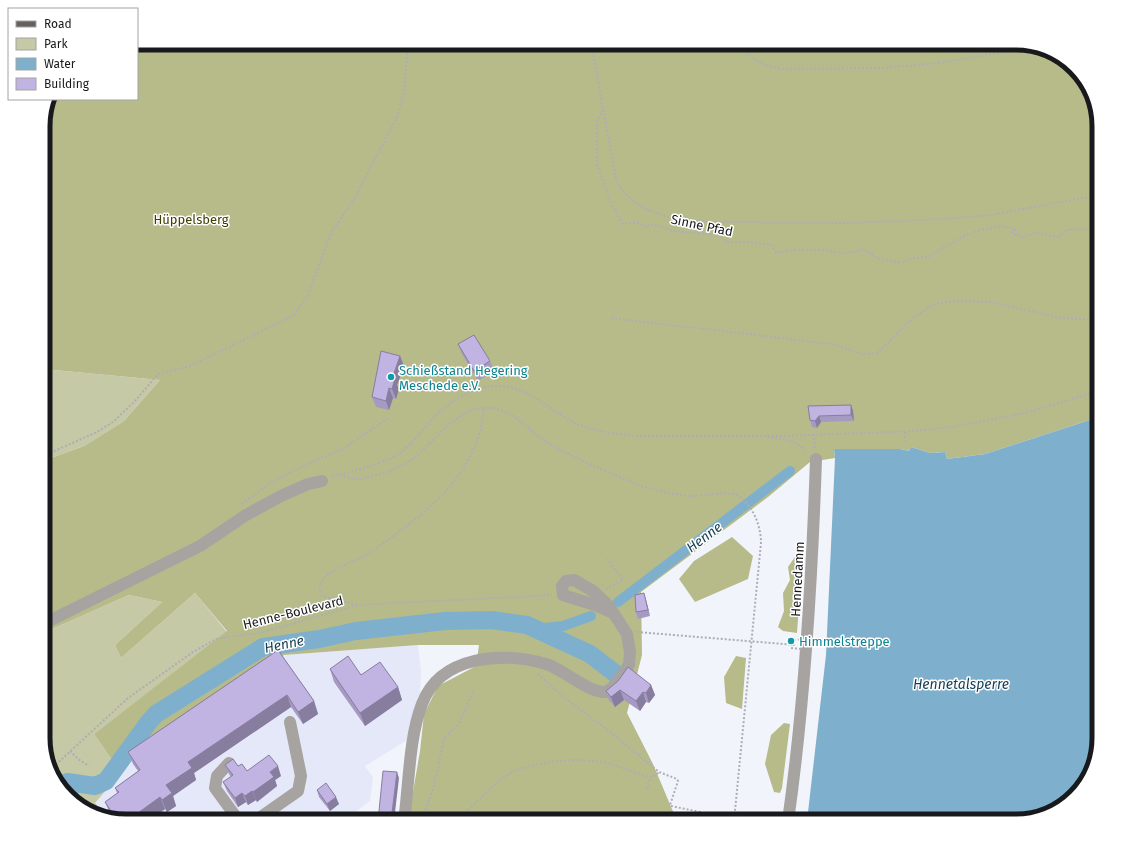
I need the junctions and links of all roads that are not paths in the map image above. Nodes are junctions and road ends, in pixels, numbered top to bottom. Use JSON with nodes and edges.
{"nodes":[{"id":1,"x":811,"y":459,"type":"road end"},
{"id":2,"x":322,"y":480,"type":"road end"},
{"id":3,"x":613,"y":613,"type":"junction"},
{"id":4,"x":50,"y":621,"type":"edge"},
{"id":5,"x":290,"y":722,"type":"dead end"},
{"id":6,"x":229,"y":763,"type":"edge"},
{"id":7,"x":233,"y":814,"type":"edge"},
{"id":8,"x":265,"y":814,"type":"edge"},
{"id":9,"x":405,"y":814,"type":"edge"},
{"id":10,"x":789,"y":814,"type":"edge"}],
"edges":[{"from":1,"to":10,"type":"street","name":"Hennedamm"},
{"from":2,"to":4,"type":"street"},
{"from":3,"to":3,"type":"street"},
{"from":3,"to":9,"type":"street"},
{"from":5,"to":8,"type":"street"},
{"from":6,"to":7,"type":"street"}]}
